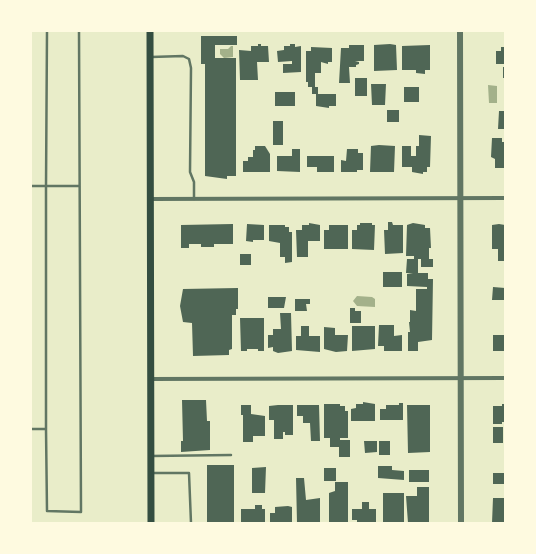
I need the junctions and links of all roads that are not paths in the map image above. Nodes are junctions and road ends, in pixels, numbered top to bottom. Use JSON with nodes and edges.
{"nodes":[{"id":1,"x":47,"y":31,"type":"edge"},
{"id":2,"x":79,"y":31,"type":"edge"},
{"id":3,"x":150,"y":31,"type":"edge"},
{"id":4,"x":460,"y":31,"type":"edge"},
{"id":5,"x":150,"y":57,"type":"junction"},
{"id":6,"x":31,"y":186,"type":"edge"},
{"id":7,"x":46,"y":186,"type":"junction"},
{"id":8,"x":79,"y":186,"type":"junction"},
{"id":9,"x":460,"y":198,"type":"junction"},
{"id":10,"x":505,"y":198,"type":"edge"},
{"id":11,"x":150,"y":199,"type":"junction"},
{"id":12,"x":194,"y":199,"type":"junction"},
{"id":13,"x":505,"y":378,"type":"edge"},
{"id":14,"x":150,"y":379,"type":"junction"},
{"id":15,"x":461,"y":379,"type":"junction"},
{"id":16,"x":31,"y":429,"type":"edge"},
{"id":17,"x":46,"y":429,"type":"junction"},
{"id":18,"x":231,"y":455,"type":"dead end"},
{"id":19,"x":150,"y":456,"type":"junction"},
{"id":20,"x":150,"y":472,"type":"junction"},
{"id":21,"x":151,"y":523,"type":"edge"},
{"id":22,"x":191,"y":523,"type":"edge"},
{"id":23,"x":461,"y":523,"type":"edge"}],
"edges":[{"from":1,"to":7,"type":"lane"},
{"from":2,"to":8,"type":"lane"},
{"from":3,"to":5,"type":"main road"},
{"from":4,"to":9,"type":"street"},
{"from":5,"to":11,"type":"main road"},
{"from":5,"to":12,"type":"lane"},
{"from":6,"to":7,"type":"lane"},
{"from":7,"to":8,"type":"lane"},
{"from":7,"to":17,"type":"lane"},
{"from":8,"to":17,"type":"lane"},
{"from":9,"to":10,"type":"street"},
{"from":9,"to":12,"type":"street"},
{"from":9,"to":15,"type":"street"},
{"from":11,"to":12,"type":"street"},
{"from":11,"to":14,"type":"main road"},
{"from":13,"to":15,"type":"street"},
{"from":14,"to":15,"type":"street"},
{"from":14,"to":19,"type":"main road"},
{"from":15,"to":23,"type":"street"},
{"from":16,"to":17,"type":"lane"},
{"from":18,"to":19,"type":"lane"},
{"from":19,"to":20,"type":"main road"},
{"from":20,"to":21,"type":"main road"},
{"from":20,"to":22,"type":"lane"}]}
